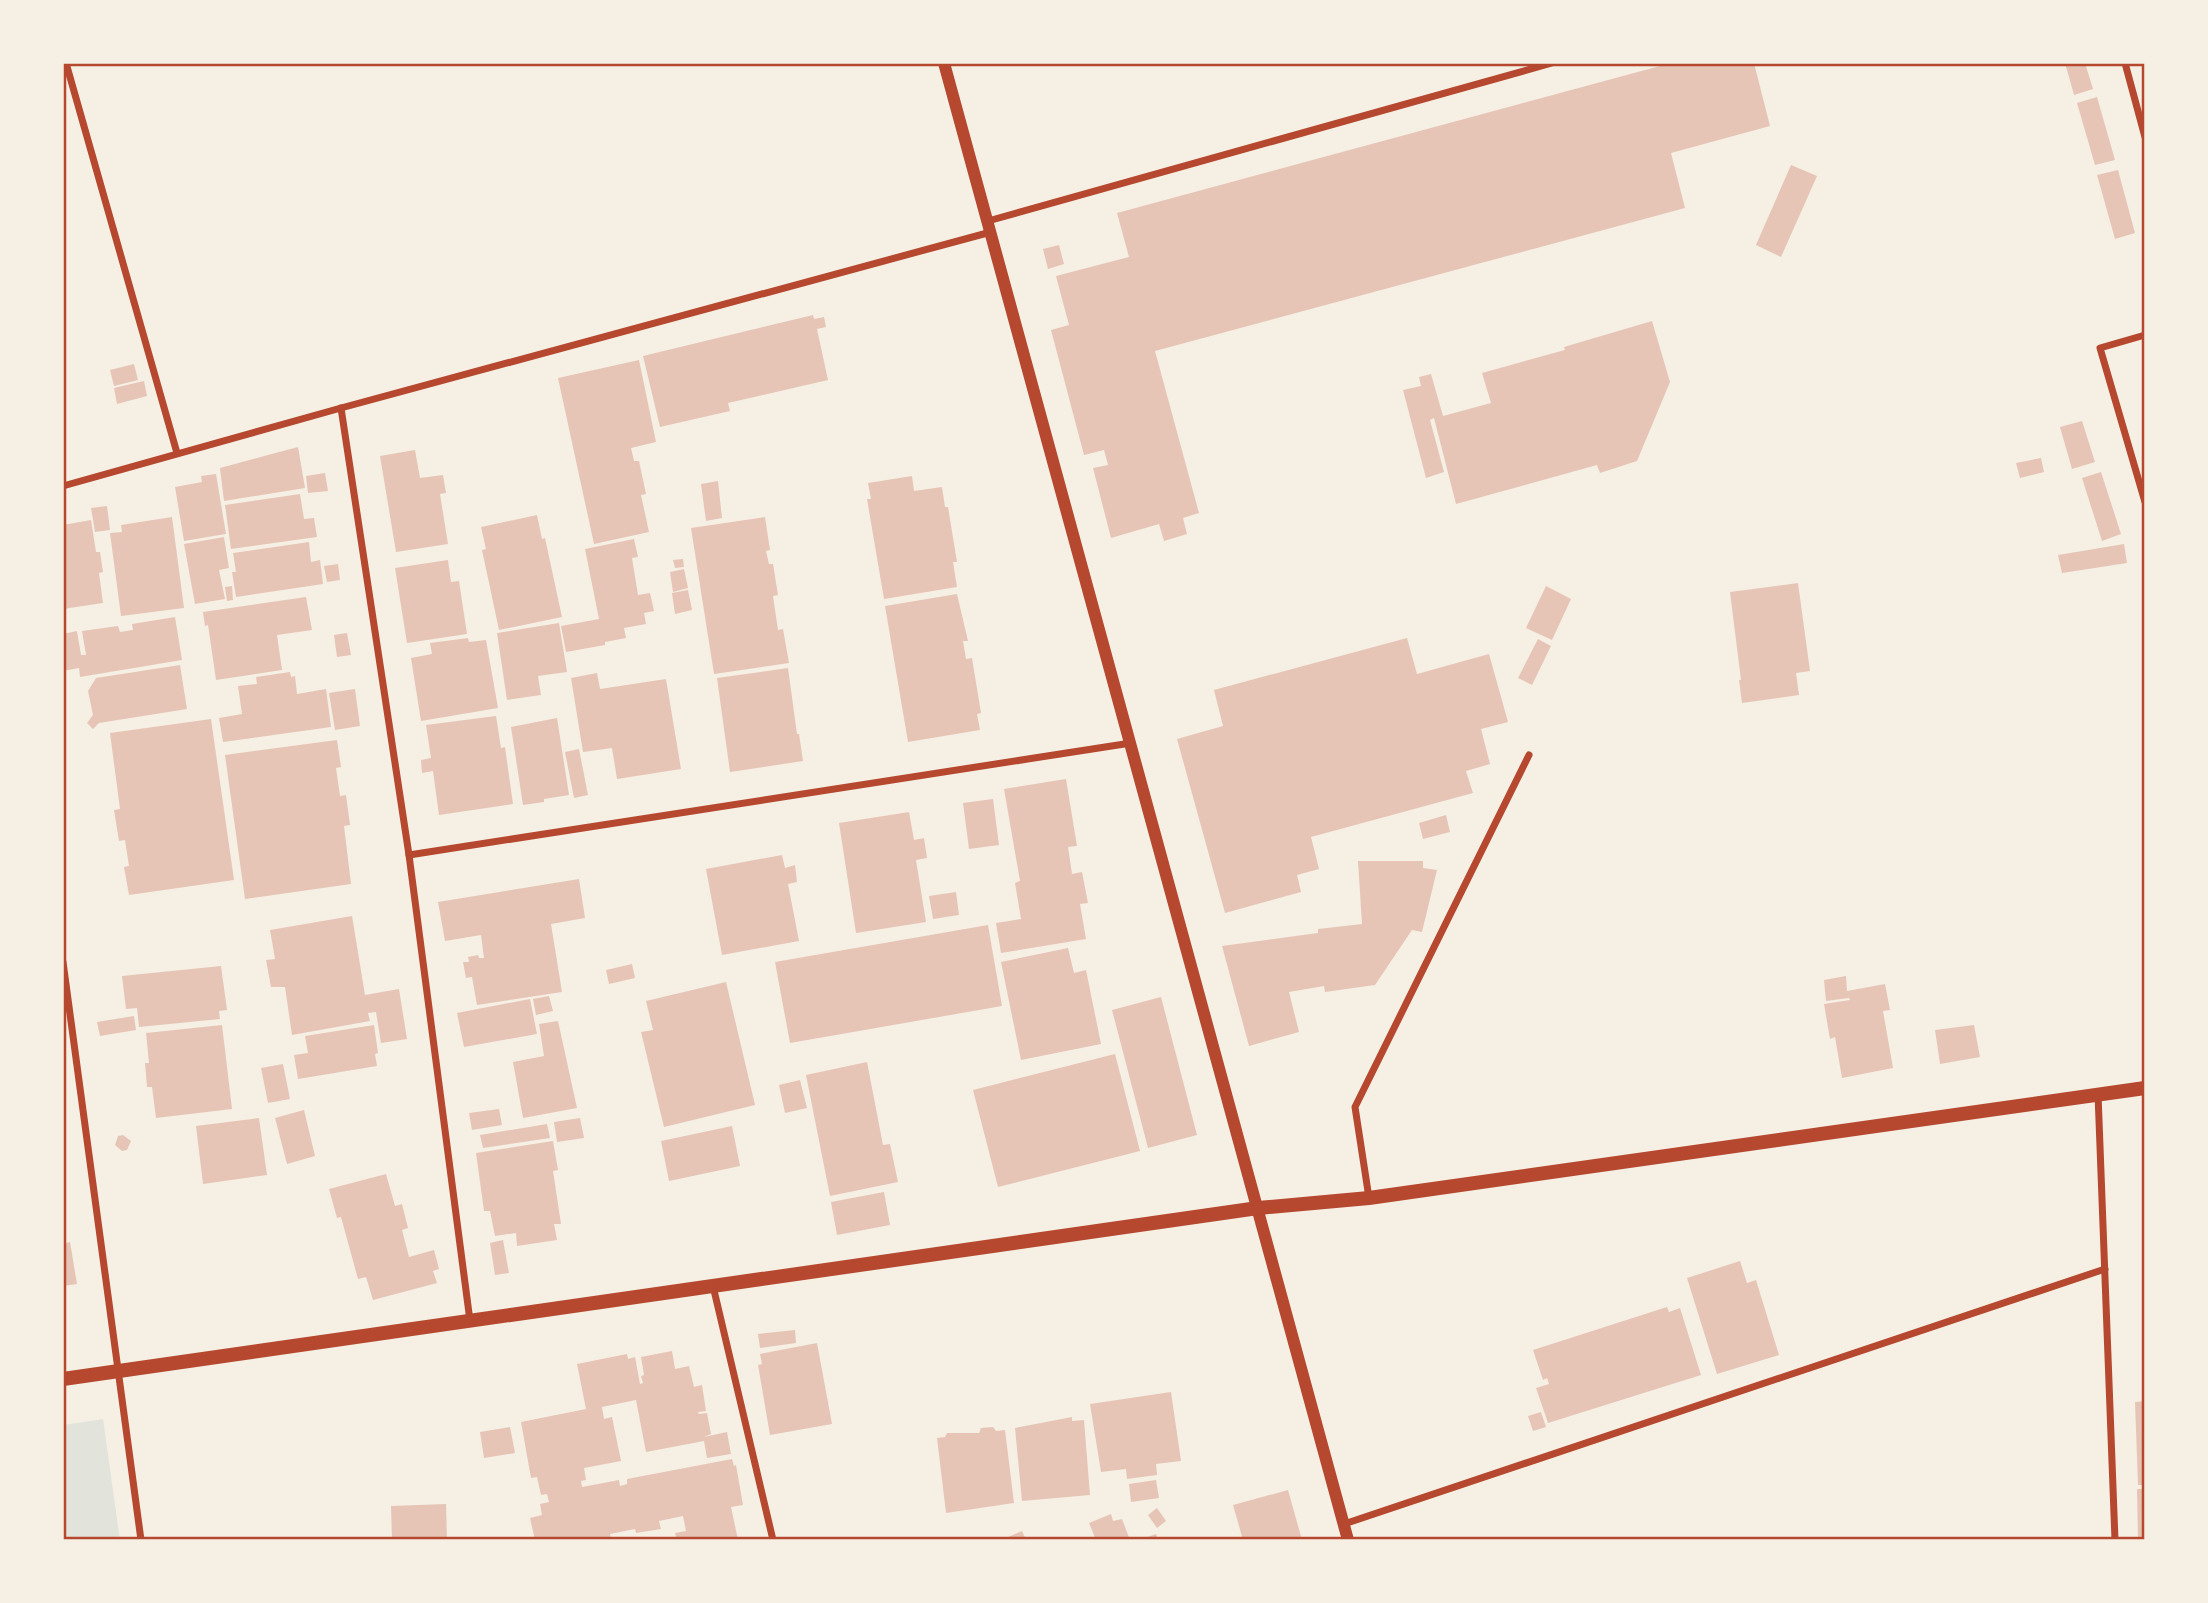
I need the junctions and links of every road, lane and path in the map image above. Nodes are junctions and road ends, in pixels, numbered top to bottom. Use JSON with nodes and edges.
{"nodes":[{"id":1,"x":66,"y":63,"type":"edge"},
{"id":2,"x":944,"y":63,"type":"edge"},
{"id":3,"x":1552,"y":63,"type":"edge"},
{"id":4,"x":2125,"y":63,"type":"edge"},
{"id":5,"x":2145,"y":137,"type":"edge"},
{"id":6,"x":989,"y":226,"type":"junction"},
{"id":7,"x":2145,"y":335,"type":"edge"},
{"id":8,"x":341,"y":408,"type":"junction"},
{"id":9,"x":177,"y":453,"type":"junction"},
{"id":10,"x":63,"y":486,"type":"edge"},
{"id":11,"x":2145,"y":502,"type":"edge"},
{"id":12,"x":1131,"y":743,"type":"junction"},
{"id":13,"x":1529,"y":755,"type":"dead end"},
{"id":14,"x":409,"y":855,"type":"junction"},
{"id":15,"x":63,"y":962,"type":"edge"},
{"id":16,"x":2145,"y":1088,"type":"edge"},
{"id":17,"x":2098,"y":1094,"type":"junction"},
{"id":18,"x":1369,"y":1198,"type":"junction"},
{"id":19,"x":1258,"y":1208,"type":"junction"},
{"id":20,"x":2105,"y":1269,"type":"junction"},
{"id":21,"x":713,"y":1286,"type":"junction"},
{"id":22,"x":470,"y":1321,"type":"junction"},
{"id":23,"x":118,"y":1371,"type":"junction"},
{"id":24,"x":63,"y":1379,"type":"edge"},
{"id":25,"x":1344,"y":1524,"type":"junction"},
{"id":26,"x":141,"y":1540,"type":"edge"},
{"id":27,"x":773,"y":1540,"type":"edge"},
{"id":28,"x":1348,"y":1540,"type":"edge"},
{"id":29,"x":2115,"y":1540,"type":"edge"}],
"edges":[{"from":1,"to":9,"type":"street"},
{"from":2,"to":6,"type":"street"},
{"from":3,"to":6,"type":"street"},
{"from":4,"to":5,"type":"street"},
{"from":6,"to":8,"type":"street"},
{"from":6,"to":12,"type":"street"},
{"from":7,"to":11,"type":"street"},
{"from":8,"to":9,"type":"street"},
{"from":8,"to":14,"type":"street"},
{"from":9,"to":10,"type":"street"},
{"from":12,"to":14,"type":"street"},
{"from":12,"to":19,"type":"street"},
{"from":13,"to":18,"type":"street"},
{"from":14,"to":22,"type":"street"},
{"from":15,"to":23,"type":"street"},
{"from":16,"to":17,"type":"main road"},
{"from":17,"to":18,"type":"main road"},
{"from":17,"to":20,"type":"street"},
{"from":18,"to":19,"type":"main road"},
{"from":19,"to":21,"type":"main road"},
{"from":19,"to":25,"type":"street"},
{"from":20,"to":25,"type":"street"},
{"from":20,"to":29,"type":"street"},
{"from":21,"to":22,"type":"main road"},
{"from":21,"to":27,"type":"street"},
{"from":22,"to":23,"type":"main road"},
{"from":23,"to":24,"type":"main road"},
{"from":23,"to":26,"type":"street"},
{"from":25,"to":28,"type":"street"}]}
